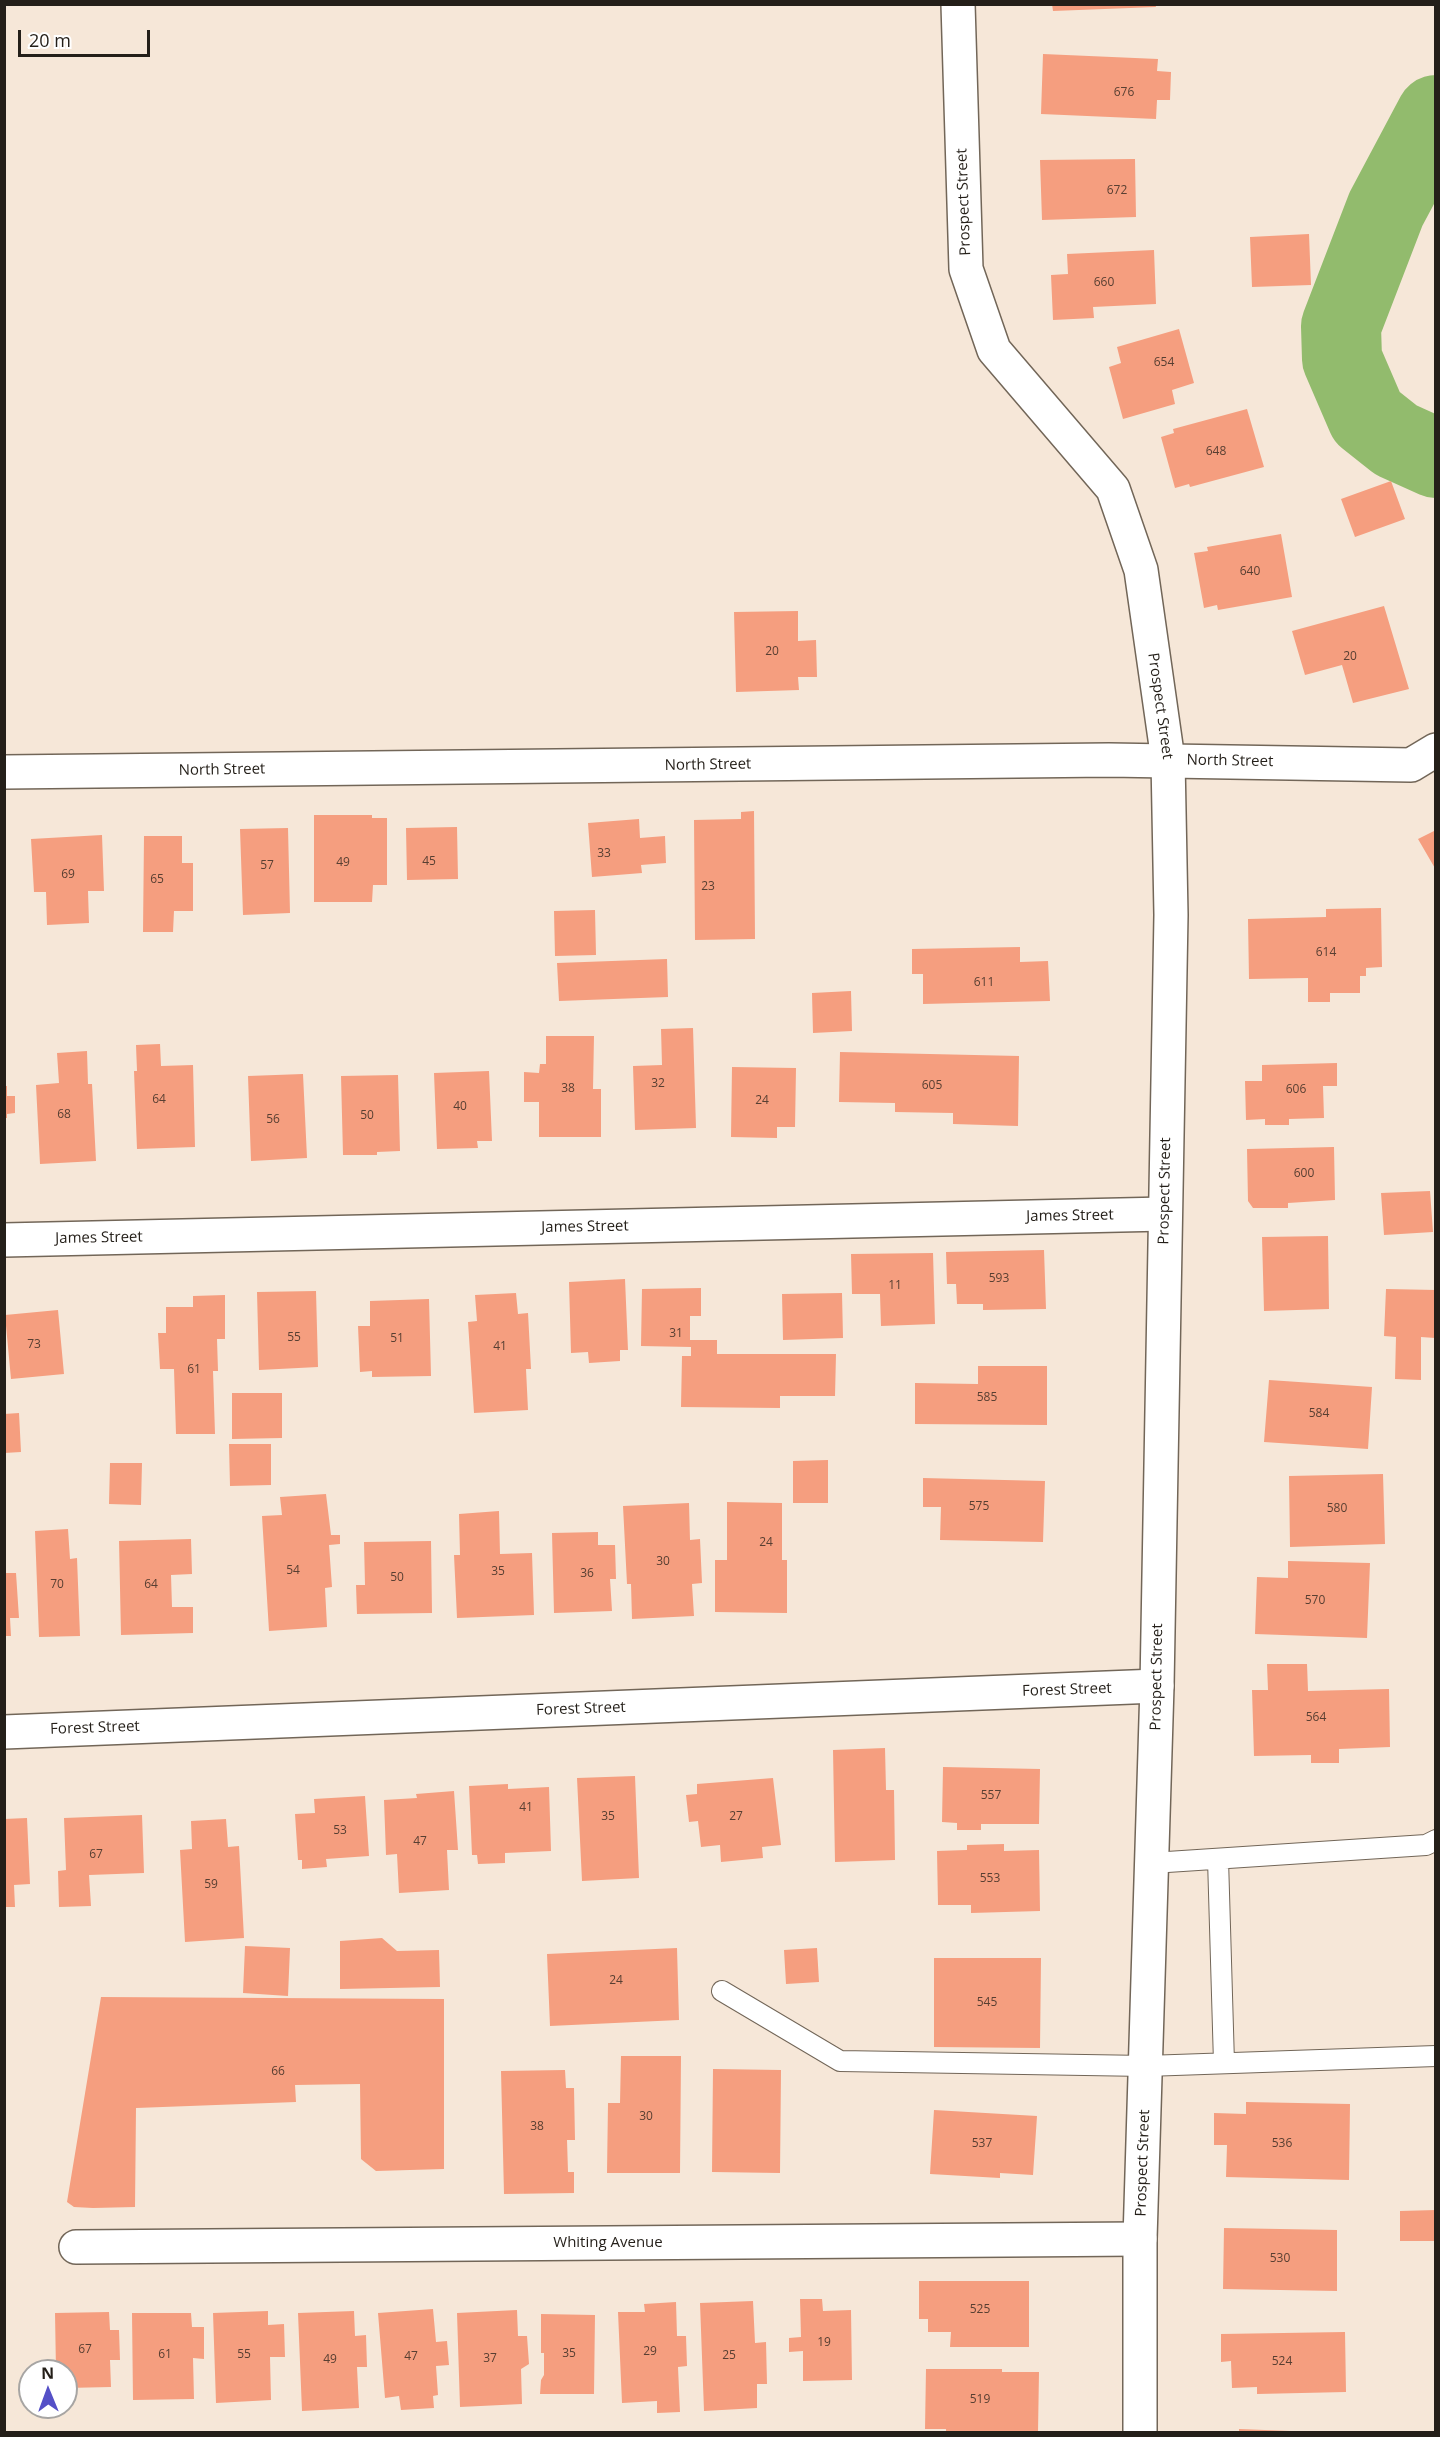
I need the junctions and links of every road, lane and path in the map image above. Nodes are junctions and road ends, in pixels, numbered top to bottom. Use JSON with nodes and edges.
{"nodes":[{"id":1,"x":958,"y":4,"type":"edge"},
{"id":2,"x":1424,"y":757,"type":"edge"},
{"id":3,"x":1168,"y":760,"type":"junction"},
{"id":4,"x":4,"y":772,"type":"edge"},
{"id":5,"x":1165,"y":1214,"type":"junction"},
{"id":6,"x":4,"y":1240,"type":"edge"},
{"id":7,"x":1157,"y":1686,"type":"junction"},
{"id":8,"x":4,"y":1732,"type":"edge"},
{"id":9,"x":1436,"y":1840,"type":"edge"},
{"id":10,"x":1218,"y":1859,"type":"junction"},
{"id":11,"x":1152,"y":1863,"type":"junction"},
{"id":12,"x":722,"y":1991,"type":"dead end"},
{"id":13,"x":1436,"y":2056,"type":"edge"},
{"id":14,"x":1224,"y":2063,"type":"junction"},
{"id":15,"x":1146,"y":2066,"type":"junction"},
{"id":16,"x":1140,"y":2239,"type":"junction"},
{"id":17,"x":76,"y":2247,"type":"dead end"},
{"id":18,"x":1140,"y":2433,"type":"edge"}],
"edges":[{"from":1,"to":3,"type":"street","name":"Prospect Street"},
{"from":2,"to":3,"type":"street","name":"North Street"},
{"from":3,"to":4,"type":"street","name":"North Street"},
{"from":3,"to":5,"type":"street","name":"Prospect Street"},
{"from":5,"to":6,"type":"street","name":"James Street"},
{"from":5,"to":7,"type":"street","name":"Prospect Street"},
{"from":7,"to":8,"type":"street","name":"Forest Street"},
{"from":7,"to":11,"type":"street","name":"Prospect Street"},
{"from":9,"to":10,"type":"lane"},
{"from":10,"to":11,"type":"lane"},
{"from":10,"to":14,"type":"lane"},
{"from":11,"to":15,"type":"street","name":"Prospect Street"},
{"from":12,"to":15,"type":"lane"},
{"from":13,"to":14,"type":"lane"},
{"from":14,"to":15,"type":"lane"},
{"from":15,"to":16,"type":"street","name":"Prospect Street"},
{"from":16,"to":17,"type":"street","name":"Whiting Avenue"},
{"from":16,"to":18,"type":"street","name":"Prospect Street"}]}
